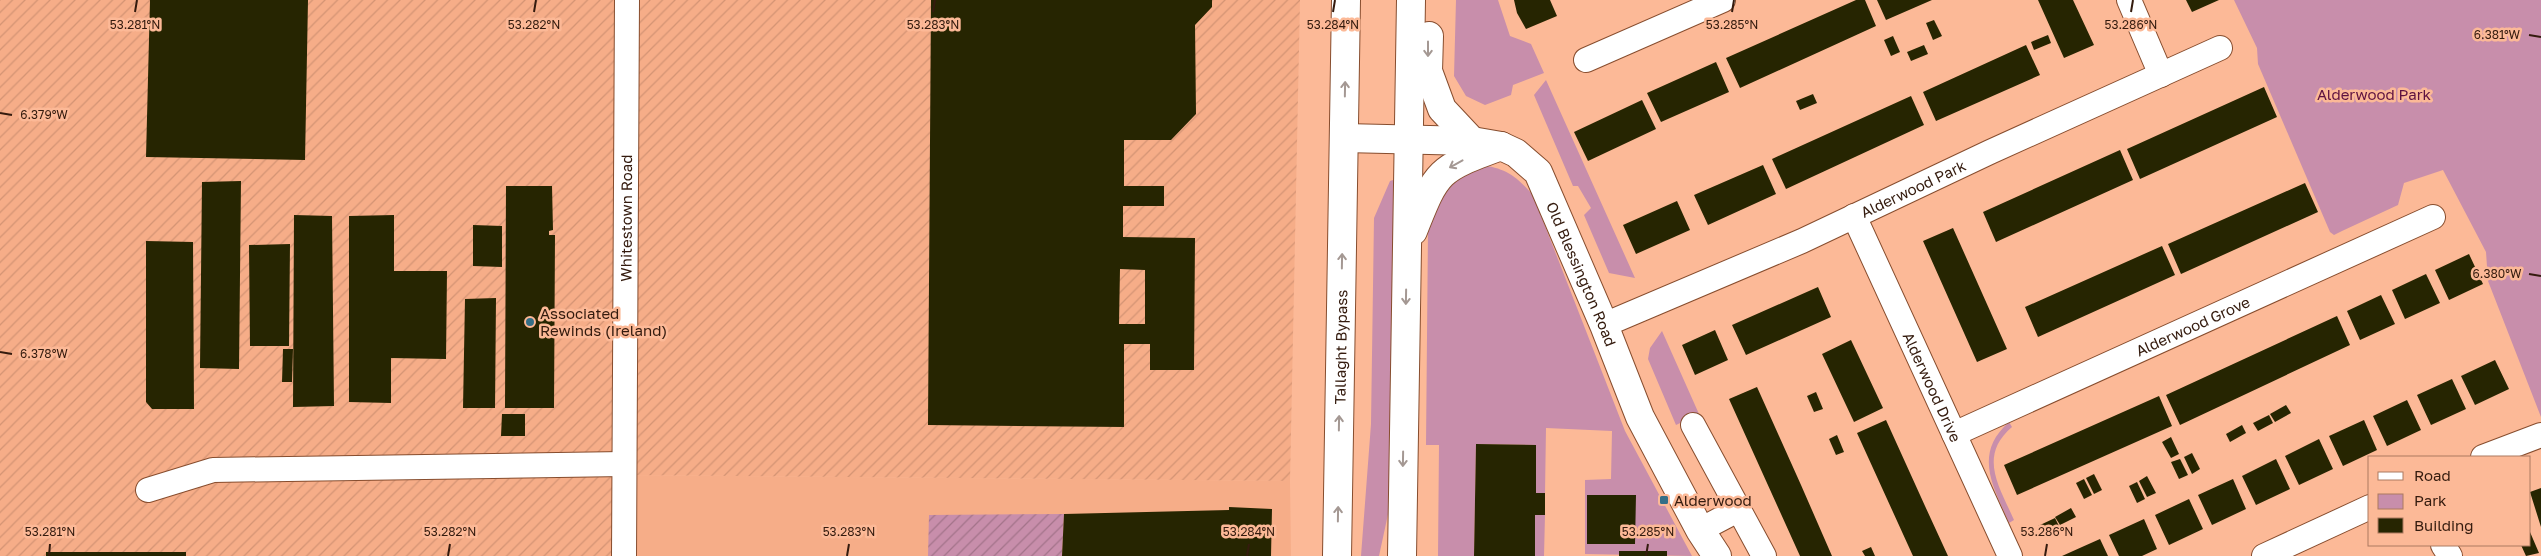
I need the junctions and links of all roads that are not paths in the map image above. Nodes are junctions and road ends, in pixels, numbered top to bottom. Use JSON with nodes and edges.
{"nodes":[{"id":1,"x":627,"y":0,"type":"edge"},
{"id":2,"x":1346,"y":0,"type":"edge"},
{"id":3,"x":1411,"y":0,"type":"edge"},
{"id":4,"x":1429,"y":0,"type":"edge"},
{"id":5,"x":1722,"y":0,"type":"edge"},
{"id":6,"x":2129,"y":0,"type":"edge"},
{"id":7,"x":2220,"y":48,"type":"dead end"},
{"id":8,"x":1586,"y":60,"type":"dead end"},
{"id":9,"x":2161,"y":75,"type":"junction"},
{"id":10,"x":1344,"y":138,"type":"junction"},
{"id":11,"x":1408,"y":139,"type":"junction"},
{"id":12,"x":1472,"y":141,"type":"junction"},
{"id":13,"x":1501,"y":146,"type":"junction"},
{"id":14,"x":1854,"y":216,"type":"junction"},
{"id":15,"x":2433,"y":217,"type":"dead end"},
{"id":16,"x":1406,"y":248,"type":"junction"},
{"id":17,"x":1604,"y":325,"type":"junction"},
{"id":18,"x":1693,"y":425,"type":"dead end"},
{"id":19,"x":1954,"y":434,"type":"junction"},
{"id":20,"x":2541,"y":435,"type":"edge"},
{"id":21,"x":2487,"y":456,"type":"edge"},
{"id":22,"x":624,"y":464,"type":"junction"},
{"id":23,"x":148,"y":490,"type":"dead end"},
{"id":24,"x":2368,"y":508,"type":"edge"},
{"id":25,"x":1738,"y":510,"type":"junction"},
{"id":26,"x":1700,"y":530,"type":"junction"},
{"id":27,"x":624,"y":556,"type":"edge"},
{"id":28,"x":1337,"y":556,"type":"edge"},
{"id":29,"x":1402,"y":556,"type":"edge"},
{"id":30,"x":1717,"y":556,"type":"edge"},
{"id":31,"x":1764,"y":556,"type":"edge"},
{"id":32,"x":2010,"y":556,"type":"edge"},
{"id":33,"x":2264,"y":556,"type":"edge"}],
"edges":[{"from":1,"to":22,"type":"street","name":"Whitestown Road"},
{"from":10,"to":2,"type":"main road","name":"Tallaght Bypass","one_way":true},
{"from":3,"to":11,"type":"main road"},
{"from":4,"to":12,"type":"main road","one_way":true},
{"from":5,"to":8,"type":"street"},
{"from":6,"to":9,"type":"street"},
{"from":7,"to":9,"type":"street","name":"Alderwood Park"},
{"from":9,"to":14,"type":"street","name":"Alderwood Park"},
{"from":10,"to":11,"type":"main road","name":"Old Blessington Road"},
{"from":28,"to":10,"type":"main road","name":"Tallaght Bypass","one_way":true},
{"from":11,"to":12,"type":"main road","name":"Old Blessington Road"},
{"from":11,"to":16,"type":"main road"},
{"from":12,"to":13,"type":"main road","name":"Old Blessington Road"},
{"from":13,"to":16,"type":"main road","one_way":true},
{"from":13,"to":17,"type":"main road","name":"Old Blessington Road"},
{"from":14,"to":17,"type":"street","name":"Alderwood Park"},
{"from":14,"to":19,"type":"street","name":"Alderwood Drive"},
{"from":15,"to":19,"type":"street","name":"Alderwood Grove"},
{"from":16,"to":29,"type":"main road","one_way":true},
{"from":17,"to":26,"type":"main road","name":"Old Blessington Road"},
{"from":18,"to":25,"type":"street"},
{"from":19,"to":32,"type":"street","name":"Alderwood Drive"},
{"from":20,"to":21,"type":"street"},
{"from":22,"to":23,"type":"street"},
{"from":22,"to":27,"type":"street","name":"Whitestown Road"},
{"from":24,"to":33,"type":"street"},
{"from":25,"to":26,"type":"street"},
{"from":25,"to":31,"type":"street"},
{"from":26,"to":30,"type":"main road","name":"Old Blessington Road"}]}
